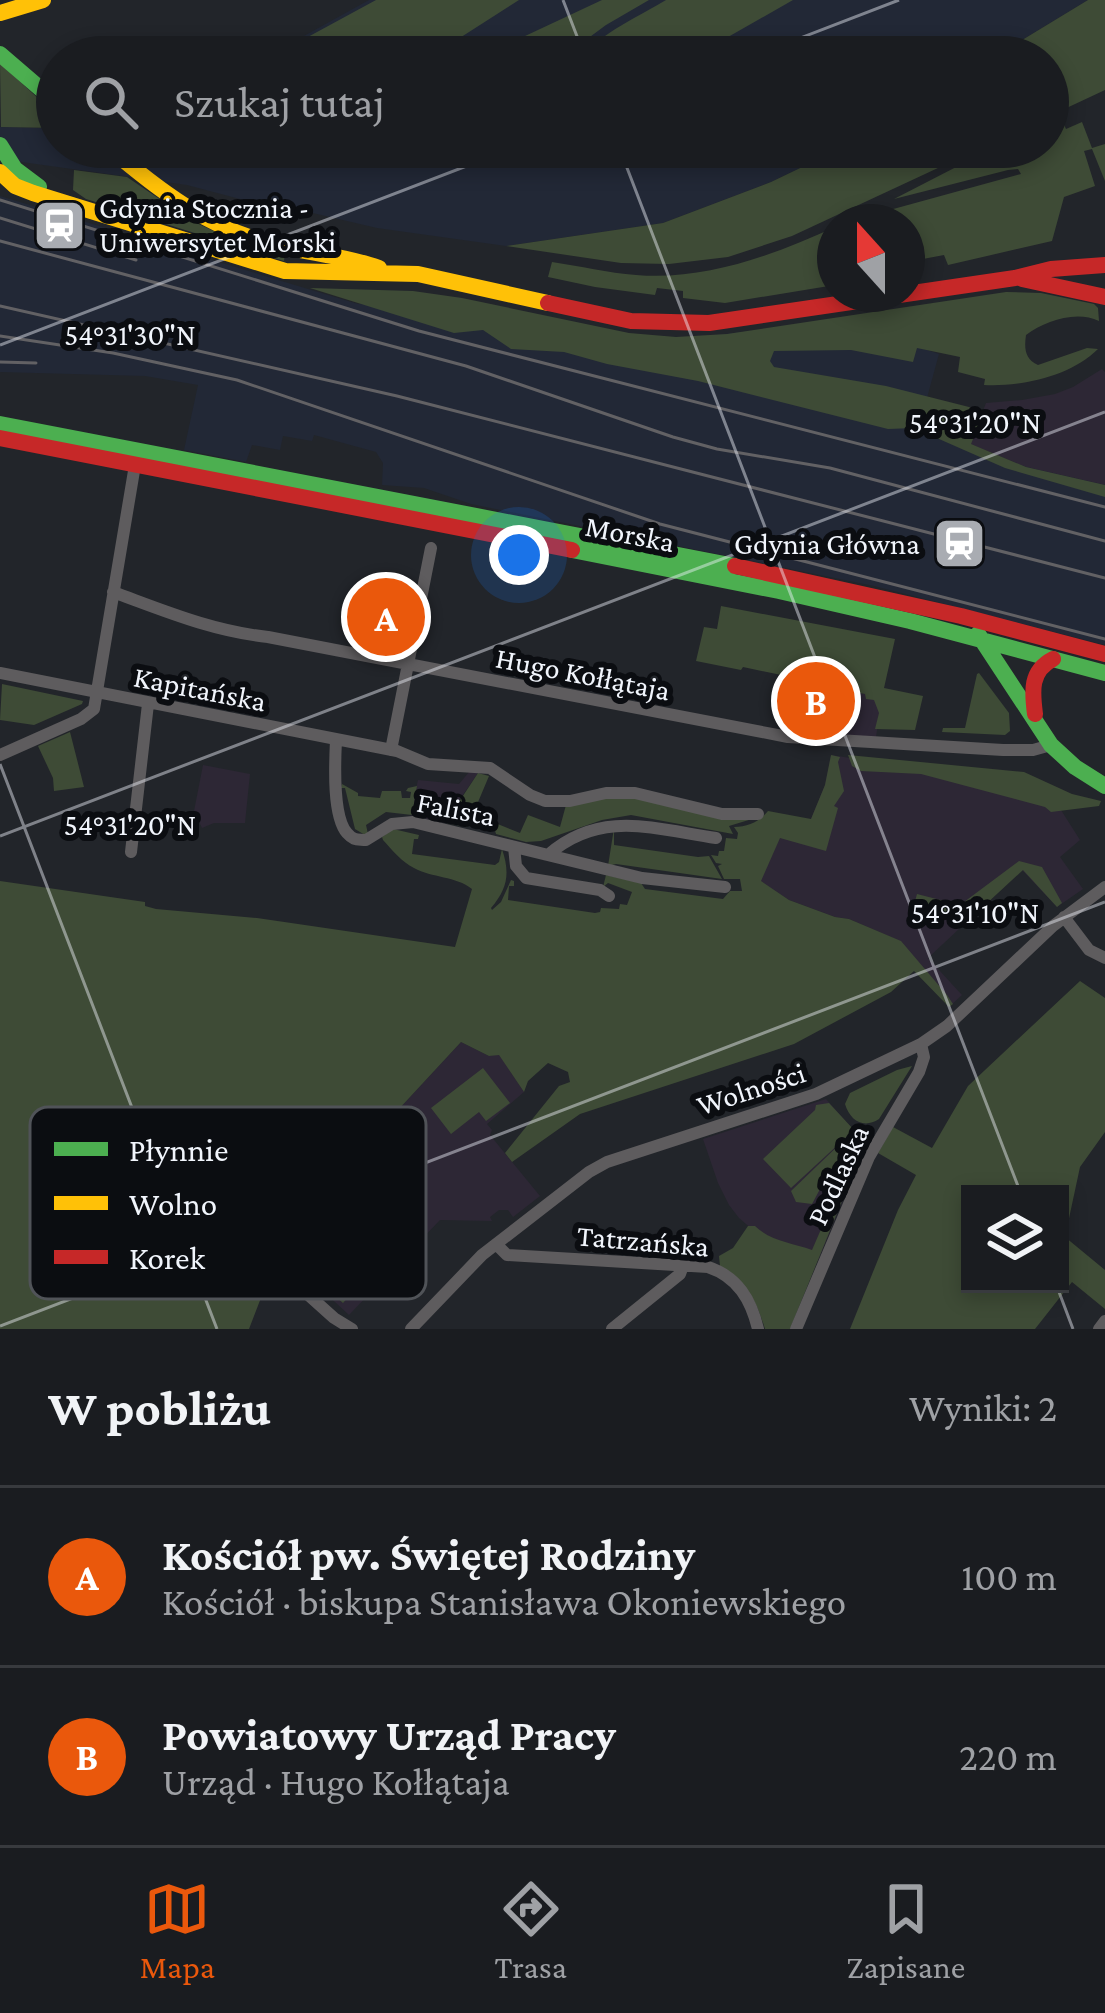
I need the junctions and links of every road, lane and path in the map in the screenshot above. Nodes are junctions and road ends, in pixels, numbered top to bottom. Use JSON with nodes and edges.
{"nodes":[{"id":1,"x":43,"y":0,"type":"edge"},
{"id":2,"x":0,"y":14,"type":"edge"},
{"id":3,"x":0,"y":54,"type":"edge"},
{"id":4,"x":36,"y":85,"type":"edge"},
{"id":5,"x":3,"y":159,"type":"edge"},
{"id":6,"x":132,"y":168,"type":"edge"},
{"id":7,"x":1105,"y":265,"type":"edge"},
{"id":8,"x":386,"y":270,"type":"junction"},
{"id":9,"x":1015,"y":278,"type":"junction"},
{"id":10,"x":1105,"y":297,"type":"edge"},
{"id":11,"x":0,"y":424,"type":"edge"},
{"id":12,"x":0,"y":438,"type":"edge"},
{"id":13,"x":135,"y":465,"type":"junction"},
{"id":14,"x":431,"y":548,"type":"dead end"},
{"id":15,"x":113,"y":592,"type":"junction"},
{"id":16,"x":961,"y":616,"type":"junction"},
{"id":17,"x":1026,"y":634,"type":"junction"},
{"id":18,"x":984,"y":641,"type":"junction"},
{"id":19,"x":1105,"y":654,"type":"edge"},
{"id":20,"x":1053,"y":659,"type":"junction"},
{"id":21,"x":408,"y":664,"type":"junction"},
{"id":22,"x":0,"y":673,"type":"edge"},
{"id":23,"x":1105,"y":673,"type":"edge"},
{"id":24,"x":98,"y":694,"type":"junction"},
{"id":25,"x":148,"y":704,"type":"junction"},
{"id":26,"x":1036,"y":725,"type":"junction"},
{"id":27,"x":336,"y":740,"type":"junction"},
{"id":28,"x":1052,"y":746,"type":"junction"},
{"id":29,"x":391,"y":750,"type":"junction"},
{"id":30,"x":0,"y":755,"type":"edge"},
{"id":31,"x":1105,"y":786,"type":"edge"},
{"id":32,"x":758,"y":814,"type":"dead end"},
{"id":33,"x":514,"y":847,"type":"junction"},
{"id":34,"x":131,"y":853,"type":"dead end"},
{"id":35,"x":708,"y":853,"type":"dead end"},
{"id":36,"x":548,"y":855,"type":"junction"},
{"id":37,"x":725,"y":887,"type":"dead end"},
{"id":38,"x":1105,"y":887,"type":"edge"},
{"id":39,"x":609,"y":896,"type":"dead end"},
{"id":40,"x":1064,"y":917,"type":"junction"},
{"id":41,"x":1105,"y":958,"type":"edge"},
{"id":42,"x":921,"y":1044,"type":"junction"},
{"id":43,"x":496,"y":1244,"type":"junction"},
{"id":44,"x":684,"y":1263,"type":"junction"},
{"id":45,"x":313,"y":1299,"type":"edge"},
{"id":46,"x":1105,"y":1321,"type":"edge"},
{"id":47,"x":345,"y":1327,"type":"edge"},
{"id":48,"x":410,"y":1329,"type":"edge"},
{"id":49,"x":612,"y":1329,"type":"edge"},
{"id":50,"x":758,"y":1329,"type":"edge"},
{"id":51,"x":796,"y":1329,"type":"edge"},
{"id":52,"x":1099,"y":1329,"type":"edge"}],
"edges":[{"from":1,"to":2,"type":"main road"},
{"from":3,"to":4,"type":"main road"},
{"from":5,"to":8,"type":"main road"},
{"from":6,"to":8,"type":"main road"},
{"from":7,"to":9,"type":"main road"},
{"from":8,"to":9,"type":"main road"},
{"from":9,"to":10,"type":"main road"},
{"from":11,"to":16,"type":"main road","name":"Morska"},
{"from":12,"to":13,"type":"main road","name":"Morska"},
{"from":13,"to":15,"type":"street"},
{"from":13,"to":18,"type":"main road","name":"Morska"},
{"from":14,"to":21,"type":"street"},
{"from":15,"to":21,"type":"street","name":"Hugo Kołłątaja"},
{"from":15,"to":24,"type":"street"},
{"from":16,"to":17,"type":"main road","name":"Morska"},
{"from":16,"to":18,"type":"main road"},
{"from":17,"to":18,"type":"main road"},
{"from":17,"to":19,"type":"main road","name":"Morska"},
{"from":18,"to":20,"type":"main road","name":"Morska"},
{"from":18,"to":26,"type":"main road"},
{"from":20,"to":23,"type":"main road","name":"Morska"},
{"from":20,"to":26,"type":"main road"},
{"from":21,"to":28,"type":"street","name":"Hugo Kołłątaja"},
{"from":21,"to":29,"type":"street"},
{"from":22,"to":24,"type":"street","name":"Kapitańska"},
{"from":24,"to":25,"type":"street","name":"Kapitańska"},
{"from":24,"to":30,"type":"street"},
{"from":25,"to":27,"type":"street","name":"Kapitańska"},
{"from":25,"to":34,"type":"street"},
{"from":26,"to":28,"type":"main road"},
{"from":27,"to":29,"type":"street","name":"Kapitańska"},
{"from":27,"to":33,"type":"street","name":"Falista"},
{"from":28,"to":31,"type":"main road"},
{"from":29,"to":32,"type":"street","name":"Kapitańska"},
{"from":33,"to":36,"type":"street","name":"Falista"},
{"from":33,"to":39,"type":"street","name":"Falista"},
{"from":35,"to":36,"type":"street"},
{"from":36,"to":37,"type":"street","name":"Falista"},
{"from":38,"to":40,"type":"street","name":"Wolności"},
{"from":40,"to":41,"type":"street"},
{"from":40,"to":42,"type":"street","name":"Wolności"},
{"from":42,"to":43,"type":"street","name":"Wolności"},
{"from":42,"to":51,"type":"street","name":"Podlaska"},
{"from":43,"to":44,"type":"street","name":"Tatrzańska"},
{"from":43,"to":48,"type":"street","name":"Wolności"},
{"from":44,"to":49,"type":"street"},
{"from":44,"to":50,"type":"street","name":"Tatrzańska"},
{"from":45,"to":47,"type":"street"},
{"from":46,"to":52,"type":"street"}]}
